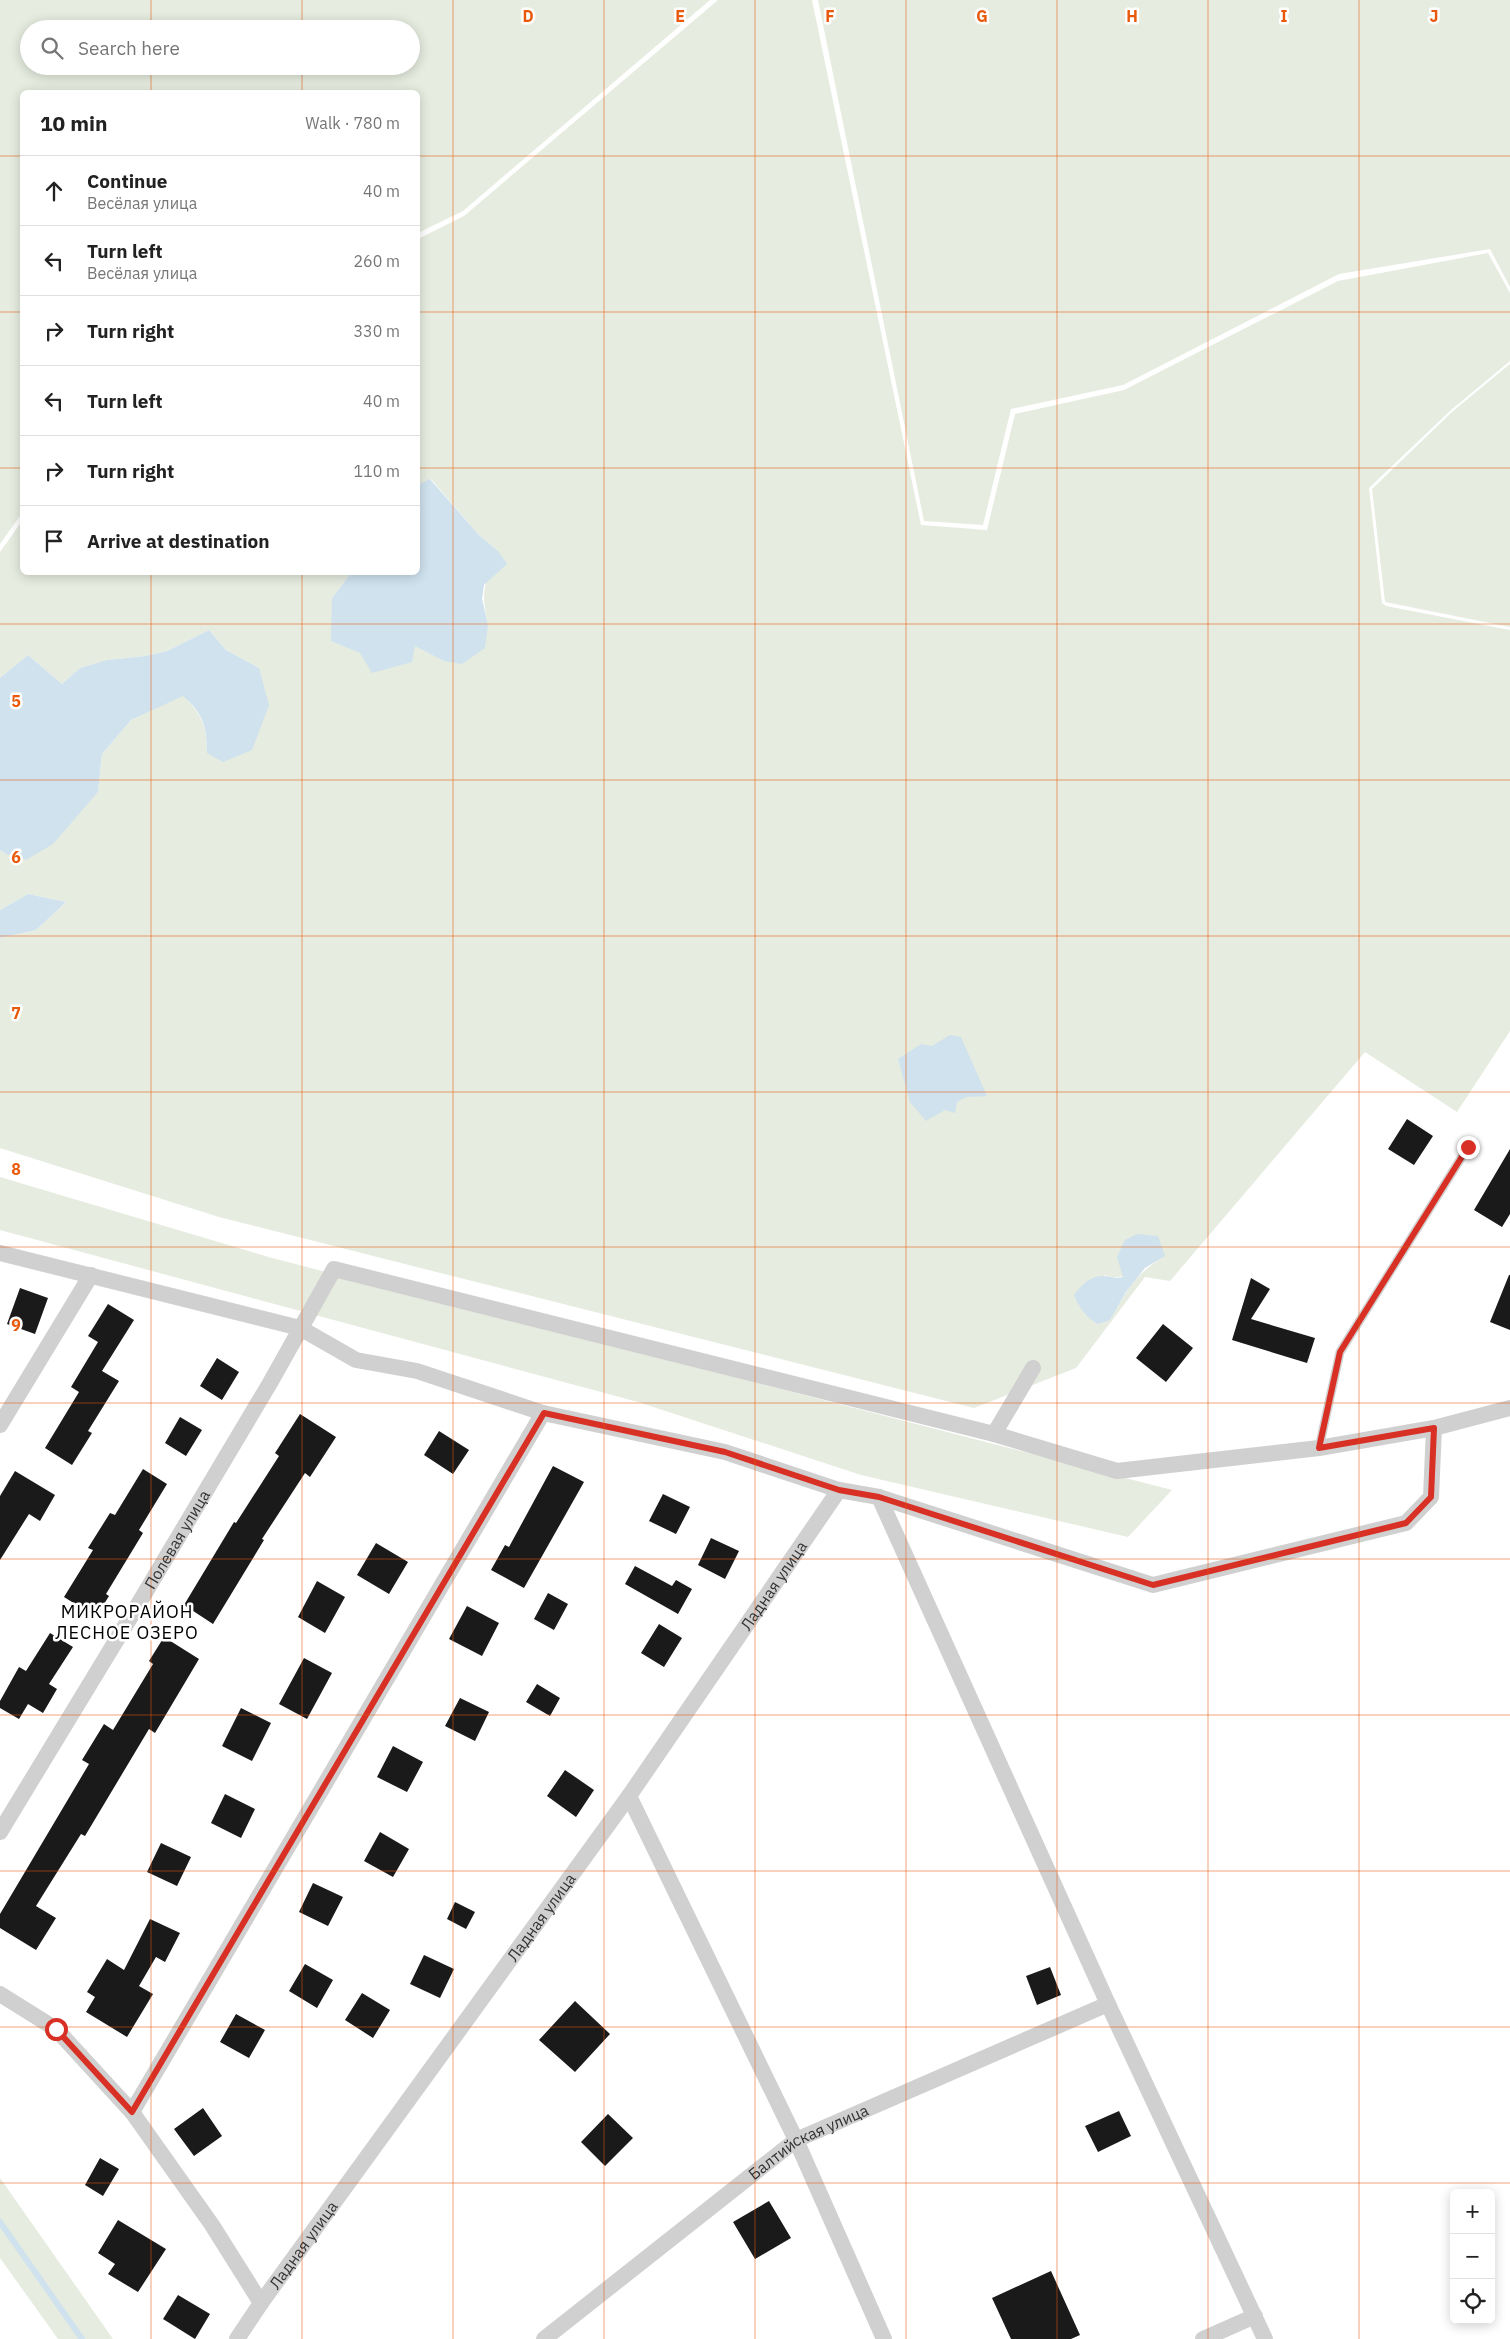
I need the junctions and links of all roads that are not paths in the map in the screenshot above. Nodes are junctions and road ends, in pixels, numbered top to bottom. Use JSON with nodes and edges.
{"nodes":[{"id":1,"x":1468,"y":1147,"type":"dead end"},
{"id":2,"x":0,"y":1254,"type":"edge"},
{"id":3,"x":91,"y":1276,"type":"junction"},
{"id":4,"x":300,"y":1328,"type":"junction"},
{"id":5,"x":1033,"y":1368,"type":"dead end"},
{"id":6,"x":1510,"y":1408,"type":"edge"},
{"id":7,"x":544,"y":1413,"type":"junction"},
{"id":8,"x":0,"y":1426,"type":"edge"},
{"id":9,"x":1434,"y":1428,"type":"junction"},
{"id":10,"x":994,"y":1434,"type":"junction"},
{"id":11,"x":1319,"y":1448,"type":"junction"},
{"id":12,"x":839,"y":1490,"type":"junction"},
{"id":13,"x":879,"y":1497,"type":"junction"},
{"id":14,"x":629,"y":1796,"type":"junction"},
{"id":15,"x":0,"y":1832,"type":"edge"},
{"id":16,"x":0,"y":1994,"type":"edge"},
{"id":17,"x":1108,"y":2004,"type":"junction"},
{"id":18,"x":132,"y":2112,"type":"junction"},
{"id":19,"x":796,"y":2140,"type":"junction"},
{"id":20,"x":261,"y":2303,"type":"junction"},
{"id":21,"x":1255,"y":2316,"type":"junction"},
{"id":22,"x":237,"y":2339,"type":"edge"},
{"id":23,"x":544,"y":2339,"type":"edge"},
{"id":24,"x":884,"y":2339,"type":"edge"},
{"id":25,"x":1203,"y":2339,"type":"edge"},
{"id":26,"x":1265,"y":2339,"type":"edge"}],
"edges":[{"from":1,"to":11,"type":"lane"},
{"from":2,"to":3,"type":"street"},
{"from":3,"to":4,"type":"street"},
{"from":3,"to":8,"type":"street"},
{"from":4,"to":7,"type":"street"},
{"from":4,"to":10,"type":"street","name":"Полевая улица"},
{"from":4,"to":15,"type":"street","name":"Полевая улица"},
{"from":5,"to":10,"type":"street"},
{"from":6,"to":9,"type":"street"},
{"from":7,"to":12,"type":"street"},
{"from":7,"to":18,"type":"street"},
{"from":9,"to":11,"type":"street"},
{"from":9,"to":13,"type":"street"},
{"from":10,"to":11,"type":"street"},
{"from":12,"to":13,"type":"street"},
{"from":12,"to":14,"type":"street","name":"Ладная улица"},
{"from":13,"to":17,"type":"street"},
{"from":14,"to":19,"type":"street"},
{"from":14,"to":20,"type":"street","name":"Ладная улица"},
{"from":16,"to":18,"type":"street"},
{"from":17,"to":19,"type":"street","name":"Балтийская улица"},
{"from":17,"to":21,"type":"street"},
{"from":18,"to":20,"type":"street"},
{"from":19,"to":23,"type":"street","name":"Балтийская улица"},
{"from":19,"to":24,"type":"street"},
{"from":20,"to":22,"type":"street","name":"Ладная улица"},
{"from":21,"to":25,"type":"street"},
{"from":21,"to":26,"type":"street"}]}
